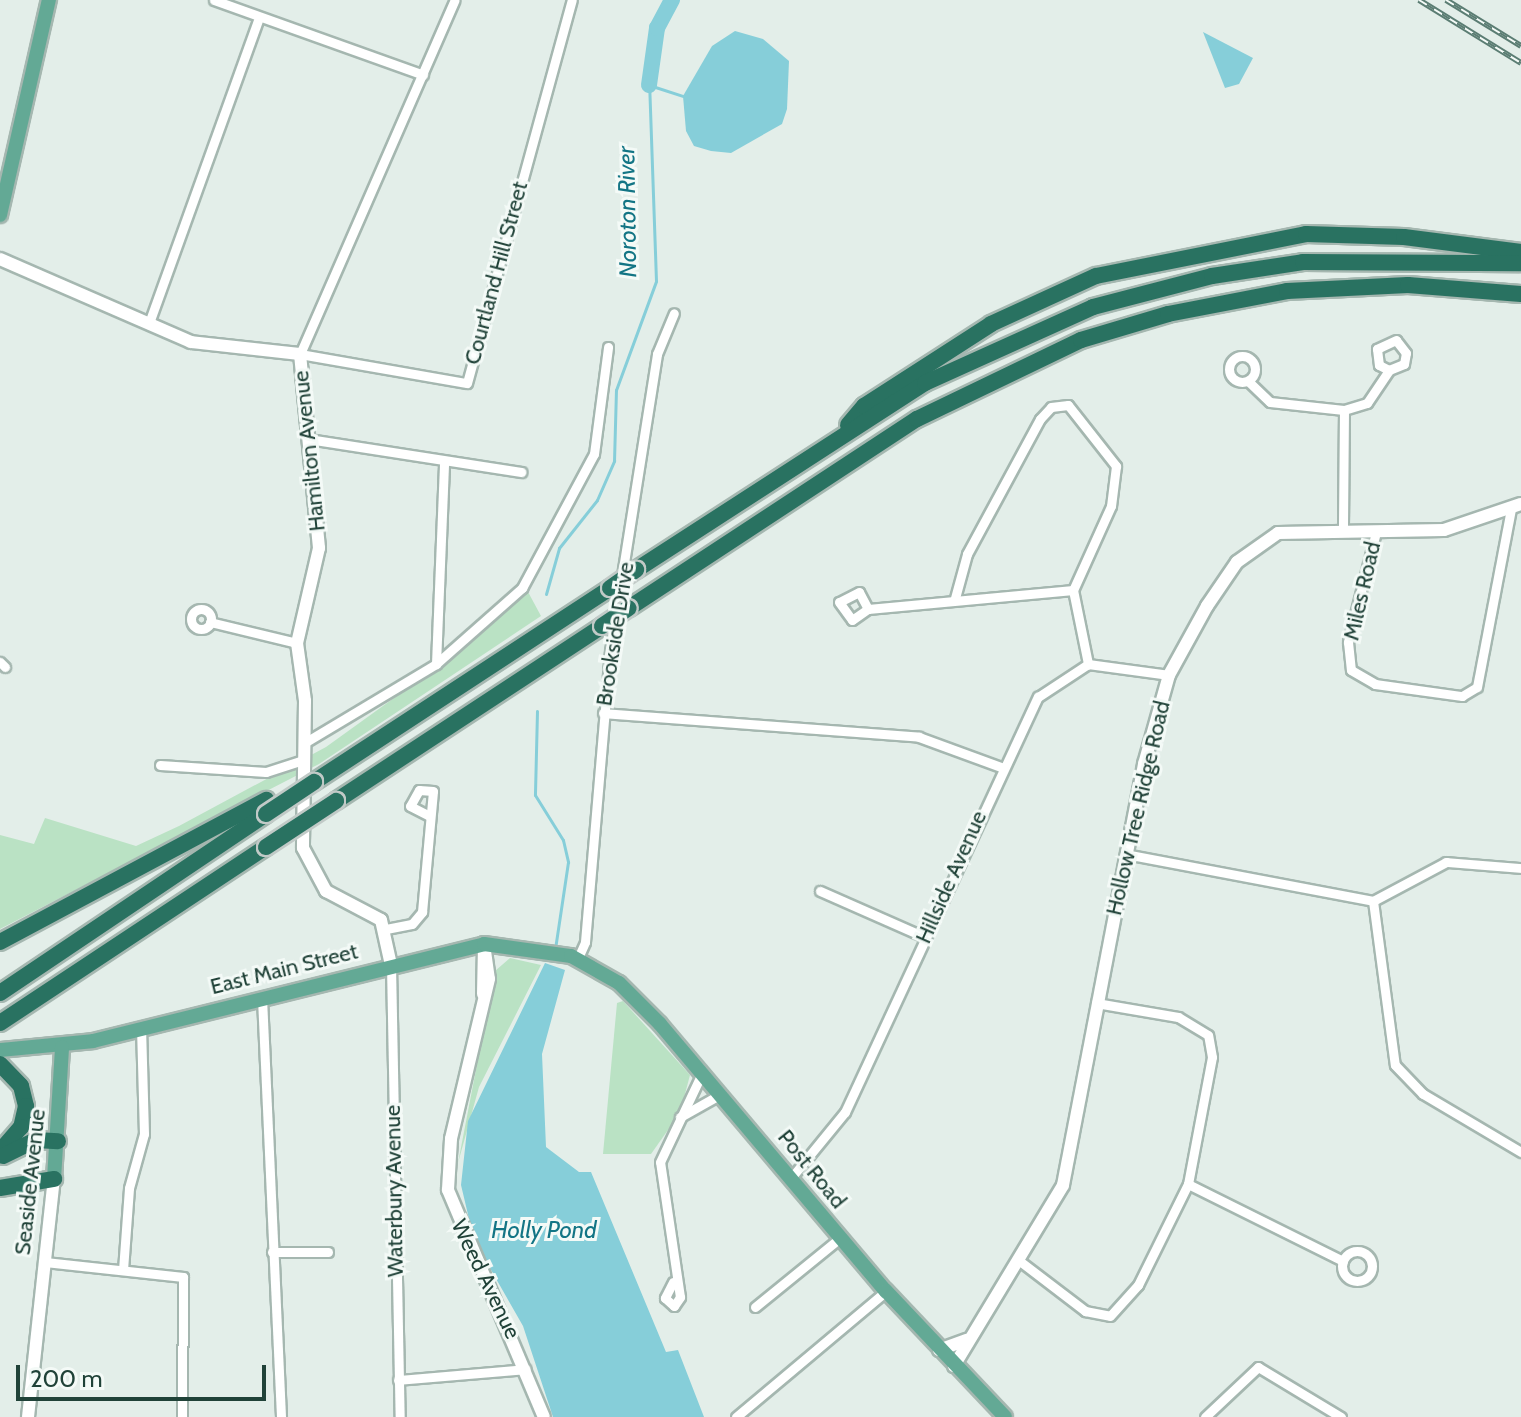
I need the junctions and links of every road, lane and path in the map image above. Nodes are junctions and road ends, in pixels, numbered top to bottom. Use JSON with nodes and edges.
{"nodes":[{"id":1,"x":49,"y":0,"type":"edge"},
{"id":2,"x":214,"y":0,"type":"edge"},
{"id":3,"x":455,"y":0,"type":"edge"},
{"id":4,"x":572,"y":0,"type":"edge"},
{"id":5,"x":259,"y":17,"type":"junction"},
{"id":6,"x":423,"y":75,"type":"junction"},
{"id":7,"x":0,"y":215,"type":"edge"},
{"id":8,"x":1521,"y":252,"type":"edge"},
{"id":9,"x":0,"y":259,"type":"edge"},
{"id":10,"x":1521,"y":263,"type":"edge"},
{"id":11,"x":1521,"y":294,"type":"edge"},
{"id":12,"x":674,"y":313,"type":"dead end"},
{"id":13,"x":149,"y":323,"type":"junction"},
{"id":14,"x":608,"y":347,"type":"dead end"},
{"id":15,"x":300,"y":354,"type":"junction"},
{"id":16,"x":1389,"y":370,"type":"dead end"},
{"id":17,"x":1248,"y":381,"type":"dead end"},
{"id":18,"x":1344,"y":410,"type":"junction"},
{"id":19,"x":308,"y":439,"type":"junction"},
{"id":20,"x":835,"y":439,"type":"junction"},
{"id":21,"x":444,"y":461,"type":"junction"},
{"id":22,"x":521,"y":472,"type":"dead end"},
{"id":23,"x":1516,"y":506,"type":"edge"},
{"id":24,"x":1343,"y":530,"type":"junction"},
{"id":25,"x":1376,"y":532,"type":"junction"},
{"id":26,"x":1073,"y":590,"type":"junction"},
{"id":27,"x":955,"y":598,"type":"junction"},
{"id":28,"x":868,"y":609,"type":"dead end"},
{"id":29,"x":210,"y":622,"type":"dead end"},
{"id":30,"x":297,"y":643,"type":"junction"},
{"id":31,"x":436,"y":664,"type":"junction"},
{"id":32,"x":1088,"y":664,"type":"junction"},
{"id":33,"x":1169,"y":675,"type":"junction"},
{"id":34,"x":603,"y":713,"type":"junction"},
{"id":35,"x":304,"y":743,"type":"junction"},
{"id":36,"x":303,"y":760,"type":"junction"},
{"id":37,"x":160,"y":765,"type":"dead end"},
{"id":38,"x":1001,"y":767,"type":"junction"},
{"id":39,"x":266,"y":807,"type":"junction"},
{"id":40,"x":430,"y":816,"type":"dead end"},
{"id":41,"x":1125,"y":854,"type":"junction"},
{"id":42,"x":1521,"y":868,"type":"edge"},
{"id":43,"x":820,"y":891,"type":"dead end"},
{"id":44,"x":1373,"y":901,"type":"junction"},
{"id":45,"x":386,"y":929,"type":"junction"},
{"id":46,"x":925,"y":937,"type":"junction"},
{"id":47,"x":0,"y":942,"type":"edge"},
{"id":48,"x":484,"y":944,"type":"junction"},
{"id":49,"x":574,"y":957,"type":"junction"},
{"id":50,"x":391,"y":965,"type":"junction"},
{"id":51,"x":0,"y":993,"type":"edge"},
{"id":52,"x":262,"y":998,"type":"junction"},
{"id":53,"x":1096,"y":1003,"type":"junction"},
{"id":54,"x":0,"y":1025,"type":"edge"},
{"id":55,"x":141,"y":1027,"type":"junction"},
{"id":56,"x":62,"y":1047,"type":"junction"},
{"id":57,"x":0,"y":1050,"type":"edge"},
{"id":58,"x":0,"y":1064,"type":"edge"},
{"id":59,"x":702,"y":1073,"type":"junction"},
{"id":60,"x":721,"y":1094,"type":"junction"},
{"id":61,"x":680,"y":1117,"type":"junction"},
{"id":62,"x":58,"y":1141,"type":"junction"},
{"id":63,"x":1521,"y":1152,"type":"edge"},
{"id":64,"x":0,"y":1154,"type":"edge"},
{"id":65,"x":791,"y":1178,"type":"junction"},
{"id":66,"x":54,"y":1179,"type":"junction"},
{"id":67,"x":1188,"y":1184,"type":"junction"},
{"id":68,"x":0,"y":1188,"type":"edge"},
{"id":69,"x":840,"y":1238,"type":"junction"},
{"id":70,"x":272,"y":1252,"type":"junction"},
{"id":71,"x":328,"y":1252,"type":"dead end"},
{"id":72,"x":1343,"y":1261,"type":"dead end"},
{"id":73,"x":45,"y":1262,"type":"junction"},
{"id":74,"x":1021,"y":1262,"type":"junction"},
{"id":75,"x":123,"y":1270,"type":"junction"},
{"id":76,"x":673,"y":1282,"type":"dead end"},
{"id":77,"x":886,"y":1291,"type":"junction"},
{"id":78,"x":755,"y":1307,"type":"dead end"},
{"id":79,"x":967,"y":1340,"type":"junction"},
{"id":80,"x":939,"y":1350,"type":"junction"},
{"id":81,"x":954,"y":1366,"type":"junction"},
{"id":82,"x":527,"y":1369,"type":"junction"},
{"id":83,"x":398,"y":1380,"type":"junction"},
{"id":84,"x":28,"y":1417,"type":"edge"},
{"id":85,"x":182,"y":1417,"type":"edge"},
{"id":86,"x":281,"y":1417,"type":"edge"},
{"id":87,"x":400,"y":1417,"type":"edge"},
{"id":88,"x":544,"y":1417,"type":"edge"},
{"id":89,"x":736,"y":1417,"type":"edge"},
{"id":90,"x":1005,"y":1417,"type":"edge"},
{"id":91,"x":1205,"y":1417,"type":"edge"},
{"id":92,"x":1341,"y":1417,"type":"edge"}],
"edges":[{"from":1,"to":7,"type":"main road"},
{"from":2,"to":5,"type":"street"},
{"from":3,"to":6,"type":"street"},
{"from":4,"to":15,"type":"street","name":"Courtland Hill Street"},
{"from":5,"to":6,"type":"street"},
{"from":5,"to":13,"type":"street"},
{"from":6,"to":15,"type":"street"},
{"from":8,"to":20,"type":"highway"},
{"from":9,"to":13,"type":"street","name":"Hamilton Avenue"},
{"from":10,"to":20,"type":"highway"},
{"from":11,"to":54,"type":"highway","bridge":true},
{"from":12,"to":34,"type":"street","name":"Brookside Drive"},
{"from":13,"to":15,"type":"street","name":"Hamilton Avenue"},
{"from":14,"to":31,"type":"street"},
{"from":15,"to":19,"type":"street","name":"Hamilton Avenue"},
{"from":16,"to":18,"type":"street"},
{"from":17,"to":18,"type":"street"},
{"from":18,"to":24,"type":"street"},
{"from":19,"to":21,"type":"street"},
{"from":19,"to":30,"type":"street","name":"Hamilton Avenue"},
{"from":20,"to":39,"type":"highway","bridge":true},
{"from":21,"to":22,"type":"street"},
{"from":21,"to":31,"type":"street"},
{"from":23,"to":25,"type":"street","name":"Hollow Tree Ridge Road"},
{"from":23,"to":25,"type":"street","name":"Miles Road"},
{"from":24,"to":25,"type":"street","name":"Hollow Tree Ridge Road"},
{"from":24,"to":33,"type":"street","name":"Hollow Tree Ridge Road"},
{"from":26,"to":27,"type":"street"},
{"from":26,"to":27,"type":"street"},
{"from":26,"to":32,"type":"street"},
{"from":27,"to":28,"type":"street"},
{"from":29,"to":30,"type":"street"},
{"from":30,"to":35,"type":"street","name":"Hamilton Avenue"},
{"from":31,"to":35,"type":"street"},
{"from":32,"to":33,"type":"street"},
{"from":32,"to":38,"type":"street","name":"Hillside Avenue"},
{"from":33,"to":41,"type":"street","name":"Hollow Tree Ridge Road"},
{"from":34,"to":38,"type":"street"},
{"from":34,"to":49,"type":"street","name":"Brookside Drive"},
{"from":35,"to":36,"type":"street","name":"Hamilton Avenue"},
{"from":36,"to":37,"type":"street"},
{"from":36,"to":45,"type":"street","name":"Hamilton Avenue"},
{"from":38,"to":46,"type":"street","name":"Hillside Avenue"},
{"from":39,"to":47,"type":"highway"},
{"from":39,"to":51,"type":"highway"},
{"from":40,"to":45,"type":"street"},
{"from":41,"to":44,"type":"street"},
{"from":41,"to":53,"type":"street","name":"Hollow Tree Ridge Road"},
{"from":42,"to":44,"type":"street"},
{"from":43,"to":46,"type":"street"},
{"from":44,"to":63,"type":"street"},
{"from":45,"to":50,"type":"street"},
{"from":46,"to":65,"type":"street","name":"Hillside Avenue"},
{"from":48,"to":49,"type":"main road","name":"East Main Street"},
{"from":48,"to":50,"type":"main road","name":"East Main Street"},
{"from":48,"to":82,"type":"street","name":"Weed Avenue"},
{"from":49,"to":59,"type":"main road","name":"Post Road"},
{"from":50,"to":52,"type":"main road","name":"East Main Street"},
{"from":50,"to":83,"type":"street","name":"Waterbury Avenue"},
{"from":52,"to":55,"type":"main road","name":"East Main Street"},
{"from":52,"to":70,"type":"street"},
{"from":53,"to":67,"type":"street"},
{"from":53,"to":74,"type":"street","name":"Hollow Tree Ridge Road"},
{"from":55,"to":56,"type":"main road","name":"East Main Street"},
{"from":55,"to":75,"type":"street"},
{"from":56,"to":57,"type":"main road","name":"East Main Street"},
{"from":56,"to":62,"type":"main road","name":"Seaside Avenue"},
{"from":58,"to":64,"type":"highway"},
{"from":59,"to":60,"type":"main road","name":"Post Road"},
{"from":59,"to":61,"type":"street"},
{"from":60,"to":61,"type":"street"},
{"from":60,"to":65,"type":"main road","name":"Post Road"},
{"from":61,"to":76,"type":"street"},
{"from":62,"to":64,"type":"highway"},
{"from":62,"to":66,"type":"main road","name":"Seaside Avenue"},
{"from":65,"to":69,"type":"main road","name":"Post Road"},
{"from":66,"to":68,"type":"highway"},
{"from":66,"to":73,"type":"street","name":"Seaside Avenue"},
{"from":67,"to":72,"type":"street"},
{"from":67,"to":74,"type":"street"},
{"from":69,"to":77,"type":"main road","name":"Post Road"},
{"from":69,"to":78,"type":"street"},
{"from":70,"to":71,"type":"street"},
{"from":70,"to":86,"type":"street"},
{"from":73,"to":75,"type":"street"},
{"from":73,"to":84,"type":"street","name":"Seaside Avenue"},
{"from":74,"to":79,"type":"street","name":"Hollow Tree Ridge Road"},
{"from":75,"to":85,"type":"street"},
{"from":77,"to":80,"type":"main road","name":"Post Road"},
{"from":77,"to":89,"type":"street"},
{"from":79,"to":80,"type":"street"},
{"from":79,"to":81,"type":"street","name":"Hollow Tree Ridge Road"},
{"from":80,"to":81,"type":"main road","name":"Post Road"},
{"from":81,"to":90,"type":"main road","name":"Post Road"},
{"from":82,"to":83,"type":"street"},
{"from":82,"to":88,"type":"street","name":"Weed Avenue"},
{"from":83,"to":87,"type":"street","name":"Waterbury Avenue"},
{"from":91,"to":92,"type":"street"}]}
